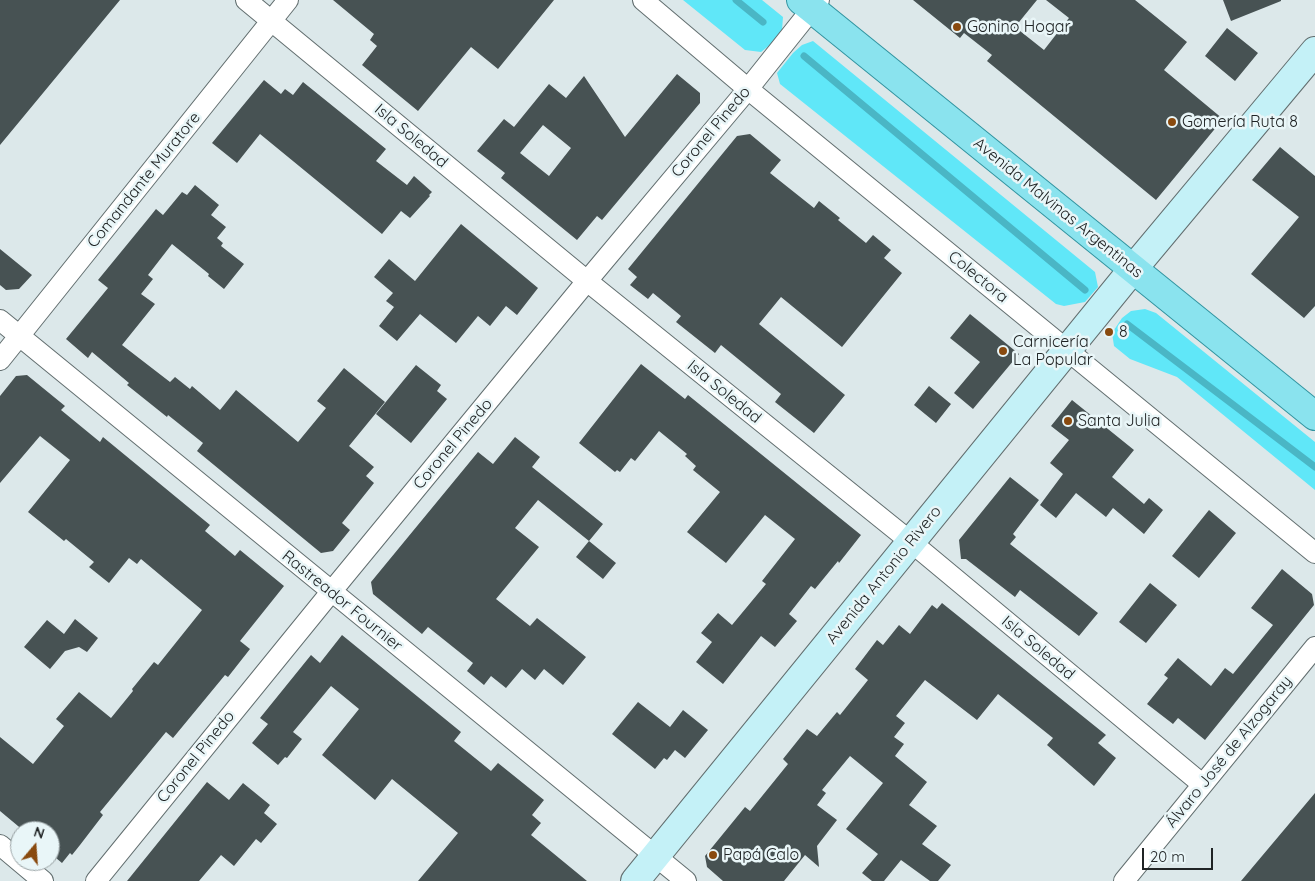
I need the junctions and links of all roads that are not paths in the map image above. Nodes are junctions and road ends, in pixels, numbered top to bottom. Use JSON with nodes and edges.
{"nodes":[{"id":1,"x":246,"y":0,"type":"edge"},
{"id":2,"x":288,"y":0,"type":"edge"},
{"id":3,"x":642,"y":0,"type":"edge"},
{"id":4,"x":811,"y":3,"type":"edge"},
{"id":5,"x":271,"y":20,"type":"junction"},
{"id":6,"x":1315,"y":51,"type":"edge"},
{"id":7,"x":748,"y":88,"type":"junction"},
{"id":8,"x":1133,"y":269,"type":"junction"},
{"id":9,"x":587,"y":281,"type":"junction"},
{"id":10,"x":0,"y":320,"type":"edge"},
{"id":11,"x":20,"y":336,"type":"junction"},
{"id":12,"x":1067,"y":350,"type":"junction"},
{"id":13,"x":0,"y":360,"type":"edge"},
{"id":14,"x":1315,"y":416,"type":"edge"},
{"id":15,"x":912,"y":542,"type":"junction"},
{"id":16,"x":1315,"y":552,"type":"edge"},
{"id":17,"x":331,"y":592,"type":"junction"},
{"id":18,"x":1315,"y":647,"type":"edge"},
{"id":19,"x":1202,"y":784,"type":"junction"},
{"id":20,"x":0,"y":845,"type":"edge"},
{"id":21,"x":655,"y":856,"type":"junction"},
{"id":22,"x":43,"y":881,"type":"edge"},
{"id":23,"x":96,"y":881,"type":"edge"},
{"id":24,"x":635,"y":881,"type":"edge"},
{"id":25,"x":686,"y":881,"type":"edge"},
{"id":26,"x":1124,"y":881,"type":"edge"}],
"edges":[{"from":1,"to":5,"type":"street","name":"Isla Soledad"},
{"from":2,"to":5,"type":"street","name":"Comandante Muratore"},
{"from":3,"to":7,"type":"street","name":"Colectora"},
{"from":4,"to":7,"type":"street","name":"Coronel Pinedo"},
{"from":4,"to":8,"type":"main road","name":"Avenida Malvinas Argentinas"},
{"from":5,"to":9,"type":"street","name":"Isla Soledad"},
{"from":5,"to":11,"type":"street","name":"Comandante Muratore"},
{"from":6,"to":8,"type":"main road","name":"Avenida Antonio Rivero"},
{"from":7,"to":9,"type":"street","name":"Coronel Pinedo"},
{"from":7,"to":12,"type":"street","name":"Colectora"},
{"from":8,"to":12,"type":"main road","name":"Avenida Antonio Rivero"},
{"from":8,"to":14,"type":"main road","name":"Avenida Malvinas Argentinas"},
{"from":9,"to":15,"type":"street","name":"Isla Soledad"},
{"from":9,"to":17,"type":"street","name":"Coronel Pinedo"},
{"from":10,"to":11,"type":"street","name":"Rastreador Fournier"},
{"from":11,"to":13,"type":"street","name":"Comandante Muratore"},
{"from":11,"to":17,"type":"street","name":"Rastreador Fournier"},
{"from":12,"to":15,"type":"main road","name":"Avenida Antonio Rivero"},
{"from":12,"to":16,"type":"street","name":"Colectora"},
{"from":15,"to":19,"type":"street","name":"Isla Soledad"},
{"from":15,"to":21,"type":"main road","name":"Avenida Antonio Rivero"},
{"from":17,"to":21,"type":"street","name":"Rastreador Fournier"},
{"from":17,"to":23,"type":"street","name":"Coronel Pinedo"},
{"from":18,"to":19,"type":"street","name":"Álvaro José de Alzogaray"},
{"from":19,"to":26,"type":"street","name":"Álvaro José de Alzogaray"},
{"from":20,"to":22,"type":"street"},
{"from":21,"to":24,"type":"main road","name":"Avenida Antonio Rivero"},
{"from":21,"to":25,"type":"street","name":"Rastreador Fournier"}]}
